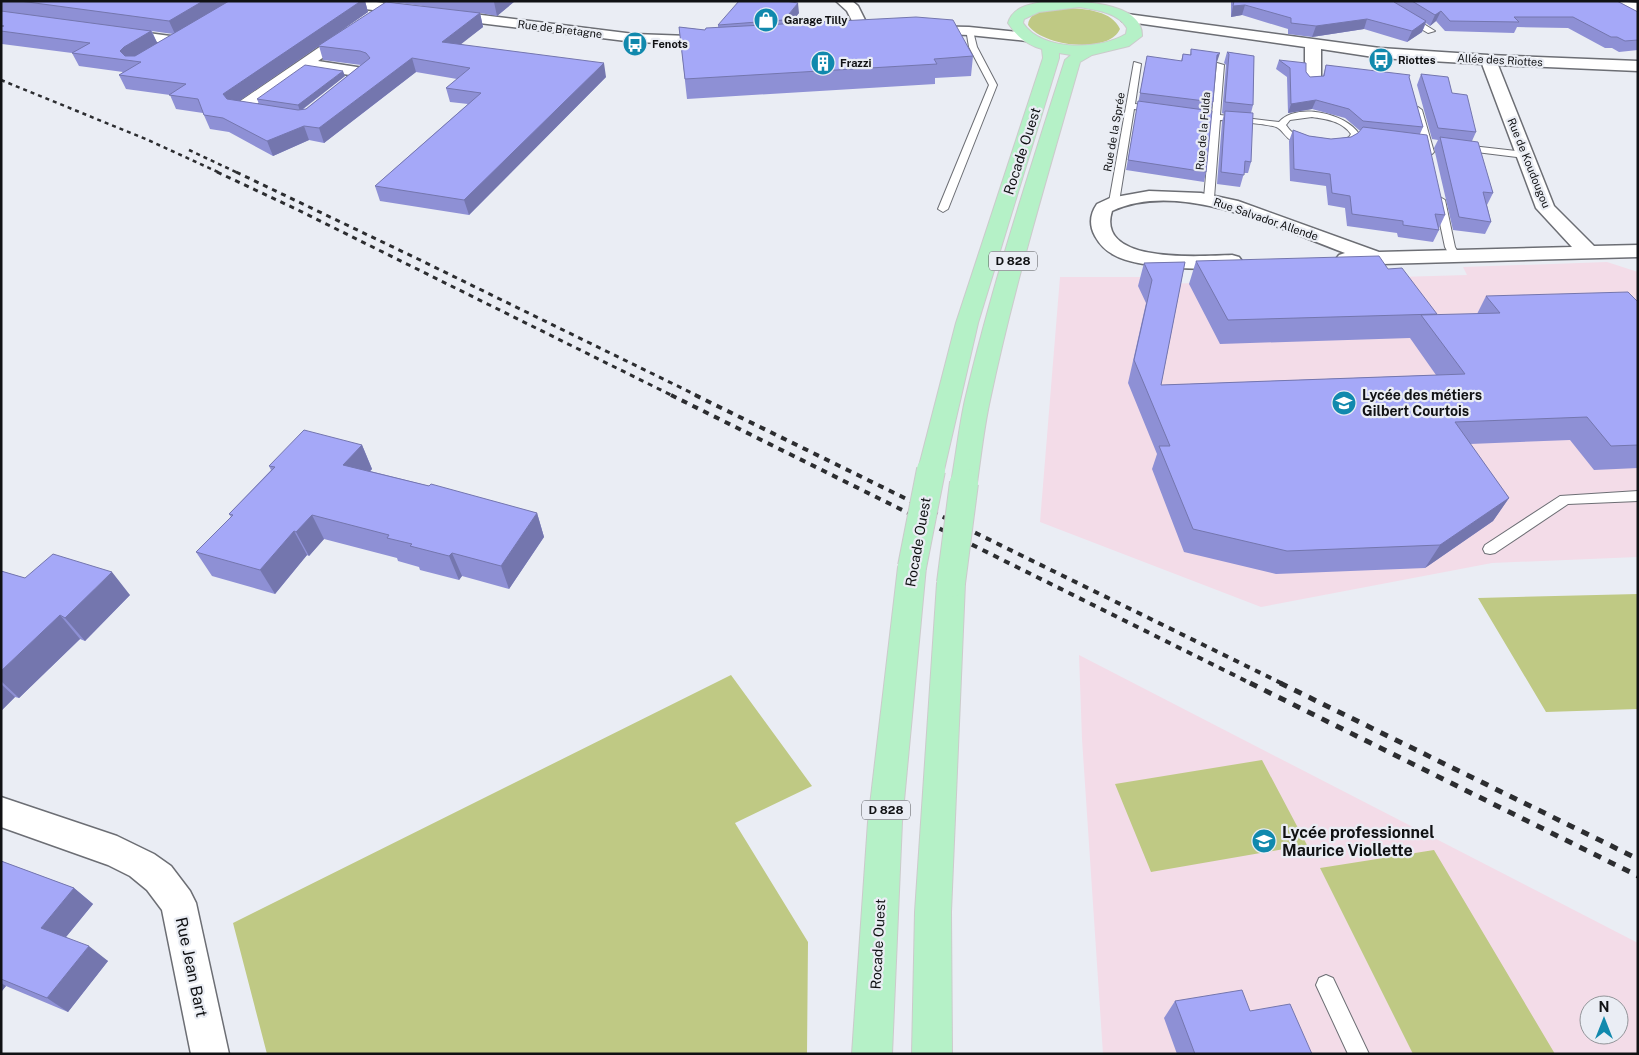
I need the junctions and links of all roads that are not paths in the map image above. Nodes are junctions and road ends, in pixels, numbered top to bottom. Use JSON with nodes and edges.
{"nodes":[{"id":1,"x":332,"y":1,"type":"edge"},
{"id":2,"x":843,"y":1,"type":"edge"},
{"id":3,"x":857,"y":1,"type":"edge"},
{"id":4,"x":1388,"y":1,"type":"edge"},
{"id":5,"x":1621,"y":1,"type":"edge"},
{"id":6,"x":1071,"y":2,"type":"edge"},
{"id":7,"x":1102,"y":4,"type":"edge"},
{"id":8,"x":386,"y":8,"type":"junction"},
{"id":9,"x":1638,"y":8,"type":"edge"},
{"id":10,"x":1131,"y":24,"type":"junction"},
{"id":11,"x":1016,"y":25,"type":"junction"},
{"id":12,"x":906,"y":30,"type":"edge"},
{"id":13,"x":101,"y":31,"type":"edge"},
{"id":14,"x":968,"y":31,"type":"junction"},
{"id":15,"x":1431,"y":31,"type":"dead end"},
{"id":16,"x":1027,"y":37,"type":"junction"},
{"id":17,"x":733,"y":40,"type":"edge"},
{"id":18,"x":1313,"y":44,"type":"junction"},
{"id":19,"x":1050,"y":46,"type":"junction"},
{"id":20,"x":1089,"y":50,"type":"junction"},
{"id":21,"x":157,"y":53,"type":"edge"},
{"id":22,"x":1488,"y":60,"type":"junction"},
{"id":23,"x":302,"y":64,"type":"junction"},
{"id":24,"x":1137,"y":64,"type":"dead end"},
{"id":25,"x":1220,"y":65,"type":"edge"},
{"id":26,"x":1638,"y":66,"type":"edge"},
{"id":27,"x":1313,"y":80,"type":"edge"},
{"id":28,"x":334,"y":95,"type":"edge"},
{"id":29,"x":1416,"y":105,"type":"edge"},
{"id":30,"x":1130,"y":106,"type":"junction"},
{"id":31,"x":1159,"y":110,"type":"edge"},
{"id":32,"x":1188,"y":113,"type":"edge"},
{"id":33,"x":276,"y":114,"type":"edge"},
{"id":34,"x":1217,"y":117,"type":"junction"},
{"id":35,"x":1281,"y":125,"type":"junction"},
{"id":36,"x":1454,"y":147,"type":"edge"},
{"id":37,"x":1524,"y":155,"type":"junction"},
{"id":38,"x":1431,"y":161,"type":"edge"},
{"id":39,"x":1437,"y":188,"type":"edge"},
{"id":40,"x":1209,"y":198,"type":"junction"},
{"id":41,"x":1114,"y":202,"type":"junction"},
{"id":42,"x":944,"y":209,"type":"dead end"},
{"id":43,"x":1638,"y":251,"type":"edge"},
{"id":44,"x":1588,"y":253,"type":"junction"},
{"id":45,"x":1456,"y":256,"type":"junction"},
{"id":46,"x":1377,"y":258,"type":"junction"},
{"id":47,"x":1328,"y":259,"type":"edge"},
{"id":48,"x":1251,"y":260,"type":"edge"},
{"id":49,"x":1638,"y":496,"type":"edge"},
{"id":50,"x":1490,"y":549,"type":"dead end"},
{"id":51,"x":1,"y":812,"type":"edge"},
{"id":52,"x":1326,"y":985,"type":"dead end"},
{"id":53,"x":210,"y":1054,"type":"edge"},
{"id":54,"x":872,"y":1054,"type":"edge"},
{"id":55,"x":932,"y":1054,"type":"edge"},
{"id":56,"x":1360,"y":1054,"type":"edge"}],
"edges":[{"from":1,"to":8,"type":"street","name":"Rue de Bretagne"},
{"from":2,"to":3,"type":"street"},
{"from":4,"to":15,"type":"lane"},
{"from":5,"to":9,"type":"street"},
{"from":6,"to":7,"type":"main road"},
{"from":6,"to":11,"type":"main road"},
{"from":7,"to":10,"type":"main road"},
{"from":8,"to":17,"type":"street","name":"Rue de Bretagne"},
{"from":8,"to":23,"type":"street"},
{"from":10,"to":18,"type":"street","name":"Allée des Riottes"},
{"from":10,"to":20,"type":"main road"},
{"from":11,"to":14,"type":"street"},
{"from":11,"to":16,"type":"main road"},
{"from":12,"to":14,"type":"street"},
{"from":13,"to":21,"type":"street"},
{"from":14,"to":16,"type":"street"},
{"from":14,"to":42,"type":"lane"},
{"from":16,"to":19,"type":"main road"},
{"from":18,"to":22,"type":"street","name":"Allée des Riottes"},
{"from":18,"to":27,"type":"street"},
{"from":19,"to":20,"type":"main road"},
{"from":19,"to":54,"type":"main road","name":"Rocade Ouest","number":"D 828","bridge":true},
{"from":20,"to":55,"type":"main road","name":"Rocade Ouest","number":"D 828","bridge":true},
{"from":22,"to":26,"type":"street","name":"Allée des Riottes"},
{"from":22,"to":37,"type":"street","name":"Rue de Koudougou"},
{"from":23,"to":28,"type":"street"},
{"from":23,"to":33,"type":"street"},
{"from":24,"to":30,"type":"lane","name":"Rue de la Sprée"},
{"from":25,"to":34,"type":"lane","name":"Rue de la Fulda"},
{"from":29,"to":38,"type":"lane"},
{"from":30,"to":31,"type":"lane"},
{"from":30,"to":41,"type":"lane","name":"Rue de la Sprée"},
{"from":32,"to":34,"type":"lane"},
{"from":34,"to":35,"type":"lane"},
{"from":34,"to":40,"type":"lane","name":"Rue de la Fulda"},
{"from":35,"to":35,"type":"lane"},
{"from":36,"to":37,"type":"lane"},
{"from":37,"to":44,"type":"street","name":"Rue de Koudougou"},
{"from":39,"to":45,"type":"lane"},
{"from":40,"to":41,"type":"street","name":"Rue Salvador Allende"},
{"from":40,"to":46,"type":"street","name":"Rue Salvador Allende"},
{"from":41,"to":48,"type":"street"},
{"from":43,"to":44,"type":"street","name":"Rue Salvador Allende"},
{"from":44,"to":45,"type":"street","name":"Rue Salvador Allende"},
{"from":45,"to":46,"type":"street","name":"Rue Salvador Allende"},
{"from":46,"to":47,"type":"street","name":"Rue Salvador Allende"},
{"from":49,"to":50,"type":"lane"},
{"from":51,"to":53,"type":"street","name":"Rue Jean Bart"},
{"from":52,"to":56,"type":"lane"}]}
